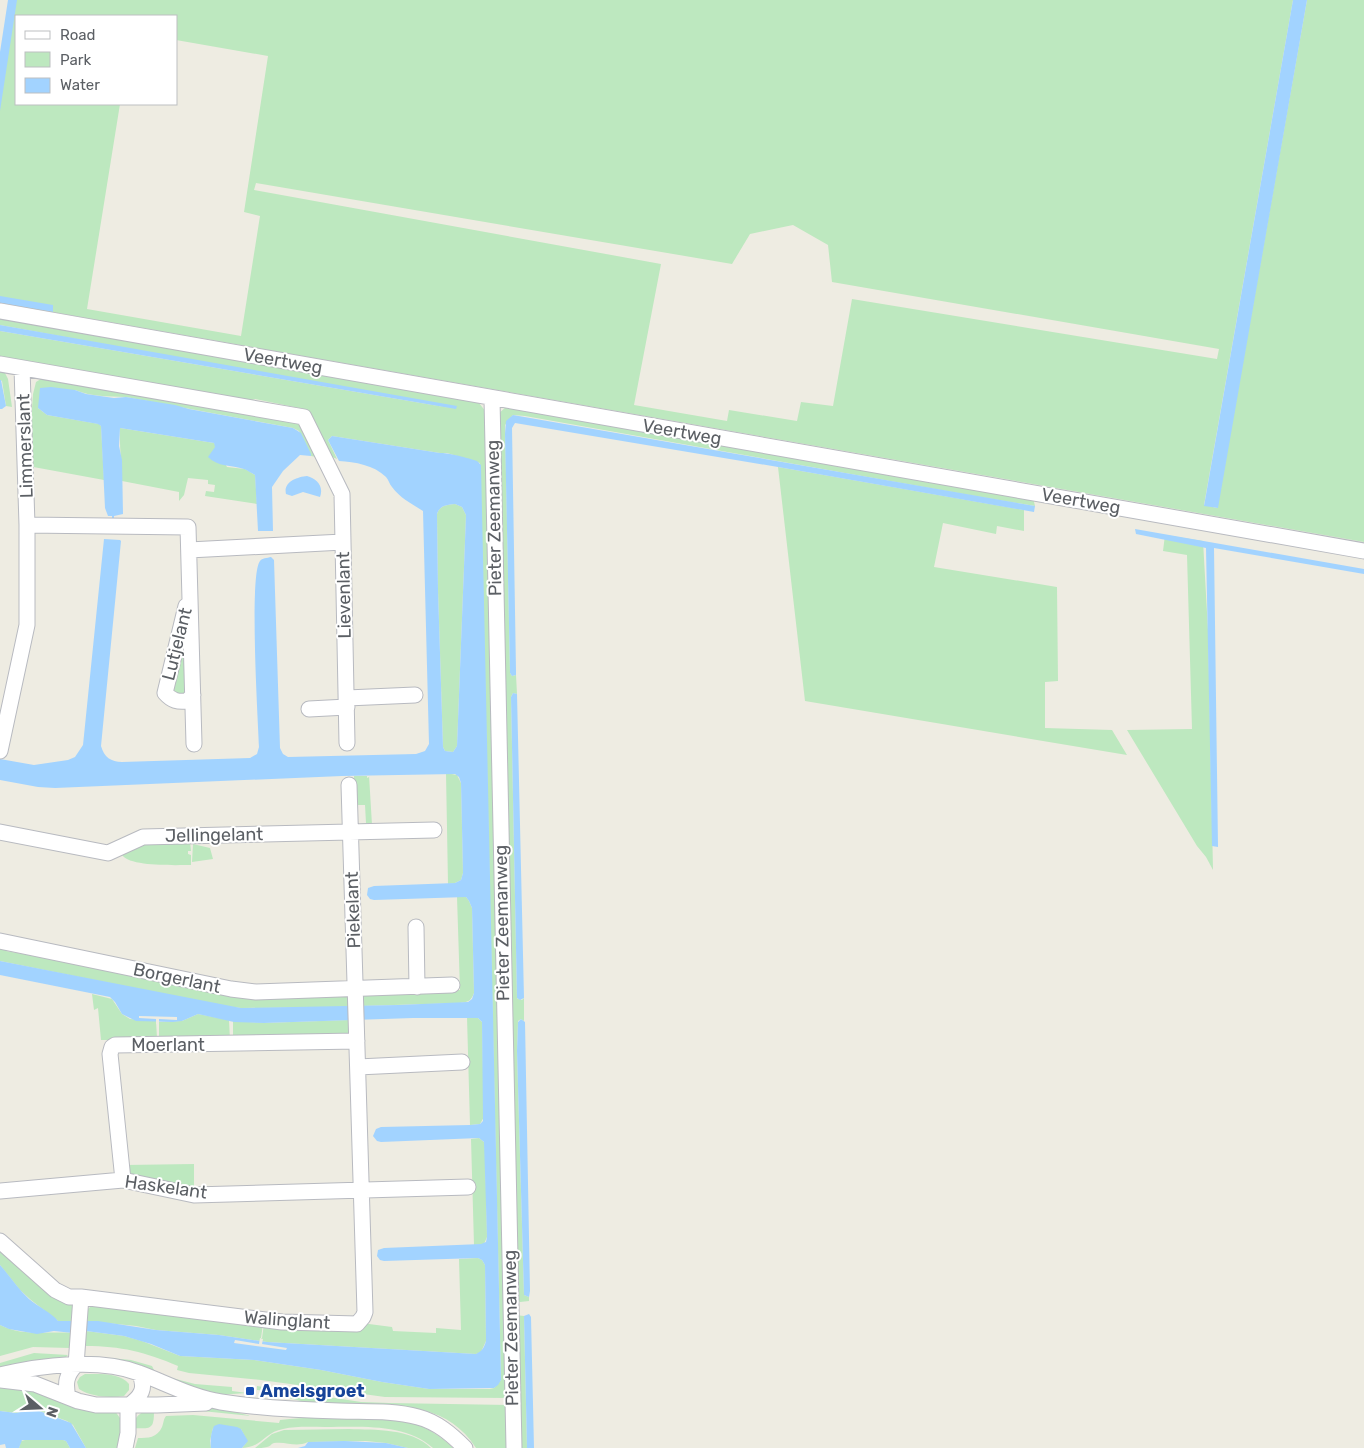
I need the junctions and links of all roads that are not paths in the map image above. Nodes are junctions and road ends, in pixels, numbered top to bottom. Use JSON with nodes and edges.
{"nodes":[{"id":1,"x":0,"y":311,"type":"edge"},
{"id":2,"x":0,"y":364,"type":"edge"},
{"id":3,"x":22,"y":368,"type":"junction"},
{"id":4,"x":492,"y":398,"type":"junction"},
{"id":5,"x":27,"y":525,"type":"junction"},
{"id":6,"x":343,"y":542,"type":"junction"},
{"id":7,"x":189,"y":550,"type":"junction"},
{"id":8,"x":1364,"y":551,"type":"edge"},
{"id":9,"x":190,"y":592,"type":"junction"},
{"id":10,"x":193,"y":695,"type":"junction"},
{"id":11,"x":415,"y":695,"type":"dead end"},
{"id":12,"x":347,"y":702,"type":"junction"},
{"id":13,"x":309,"y":709,"type":"dead end"},
{"id":14,"x":347,"y":743,"type":"dead end"},
{"id":15,"x":194,"y":744,"type":"dead end"},
{"id":16,"x":0,"y":749,"type":"edge"},
{"id":17,"x":349,"y":785,"type":"dead end"},
{"id":18,"x":434,"y":830,"type":"dead end"},
{"id":19,"x":0,"y":832,"type":"edge"},
{"id":20,"x":350,"y":832,"type":"junction"},
{"id":21,"x":416,"y":927,"type":"dead end"},
{"id":22,"x":0,"y":942,"type":"edge"},
{"id":23,"x":452,"y":985,"type":"dead end"},
{"id":24,"x":417,"y":987,"type":"junction"},
{"id":25,"x":356,"y":992,"type":"junction"},
{"id":26,"x":357,"y":1036,"type":"junction"},
{"id":27,"x":462,"y":1062,"type":"dead end"},
{"id":28,"x":358,"y":1068,"type":"junction"},
{"id":29,"x":122,"y":1180,"type":"junction"},
{"id":30,"x":468,"y":1187,"type":"dead end"},
{"id":31,"x":362,"y":1190,"type":"junction"},
{"id":32,"x":0,"y":1191,"type":"edge"},
{"id":33,"x":0,"y":1241,"type":"edge"},
{"id":34,"x":80,"y":1304,"type":"junction"},
{"id":35,"x":76,"y":1365,"type":"junction"},
{"id":36,"x":139,"y":1373,"type":"junction"},
{"id":37,"x":0,"y":1375,"type":"edge"},
{"id":38,"x":0,"y":1380,"type":"edge"},
{"id":39,"x":68,"y":1397,"type":"junction"},
{"id":40,"x":220,"y":1402,"type":"junction"},
{"id":41,"x":128,"y":1406,"type":"junction"},
{"id":42,"x":125,"y":1448,"type":"edge"},
{"id":43,"x":465,"y":1448,"type":"edge"},
{"id":44,"x":514,"y":1448,"type":"edge"}],
"edges":[{"from":1,"to":4,"type":"street","name":"Veertweg"},
{"from":2,"to":3,"type":"street"},
{"from":3,"to":5,"type":"street","name":"Limmerslant"},
{"from":3,"to":6,"type":"street"},
{"from":4,"to":8,"type":"street","name":"Veertweg"},
{"from":4,"to":44,"type":"street","name":"Pieter Zeemanweg"},
{"from":5,"to":7,"type":"street","name":"Lutjelant"},
{"from":5,"to":16,"type":"street","name":"Limmerslant"},
{"from":6,"to":7,"type":"street","name":"Lievenlant"},
{"from":6,"to":12,"type":"street","name":"Lievenlant"},
{"from":7,"to":9,"type":"street","name":"Lutjelant"},
{"from":9,"to":10,"type":"street","name":"Lutjelant"},
{"from":9,"to":10,"type":"street","name":"Lutjelant"},
{"from":10,"to":15,"type":"street","name":"Lutjelant"},
{"from":11,"to":12,"type":"street"},
{"from":12,"to":13,"type":"street"},
{"from":12,"to":14,"type":"street","name":"Lievenlant"},
{"from":17,"to":20,"type":"street"},
{"from":18,"to":20,"type":"street","name":"Jellingelant"},
{"from":19,"to":20,"type":"street","name":"Jellingelant"},
{"from":20,"to":25,"type":"street","name":"Piekelant"},
{"from":21,"to":24,"type":"street"},
{"from":22,"to":25,"type":"street","name":"Borgerlant"},
{"from":23,"to":24,"type":"street"},
{"from":24,"to":25,"type":"street"},
{"from":25,"to":26,"type":"street","name":"Walinglant"},
{"from":26,"to":28,"type":"street","name":"Walinglant"},
{"from":26,"to":29,"type":"street","name":"Moerlant"},
{"from":27,"to":28,"type":"street"},
{"from":28,"to":31,"type":"street","name":"Walinglant"},
{"from":29,"to":31,"type":"street","name":"Haskelant"},
{"from":29,"to":32,"type":"street","name":"Haskelant"},
{"from":30,"to":31,"type":"street"},
{"from":31,"to":34,"type":"street","name":"Walinglant"},
{"from":33,"to":34,"type":"street"},
{"from":34,"to":35,"type":"street"},
{"from":35,"to":36,"type":"street"},
{"from":35,"to":37,"type":"street"},
{"from":35,"to":39,"type":"street"},
{"from":36,"to":40,"type":"street"},
{"from":36,"to":41,"type":"street"},
{"from":38,"to":39,"type":"street"},
{"from":39,"to":41,"type":"street"},
{"from":40,"to":41,"type":"street"},
{"from":40,"to":43,"type":"street"},
{"from":41,"to":42,"type":"street"}]}
